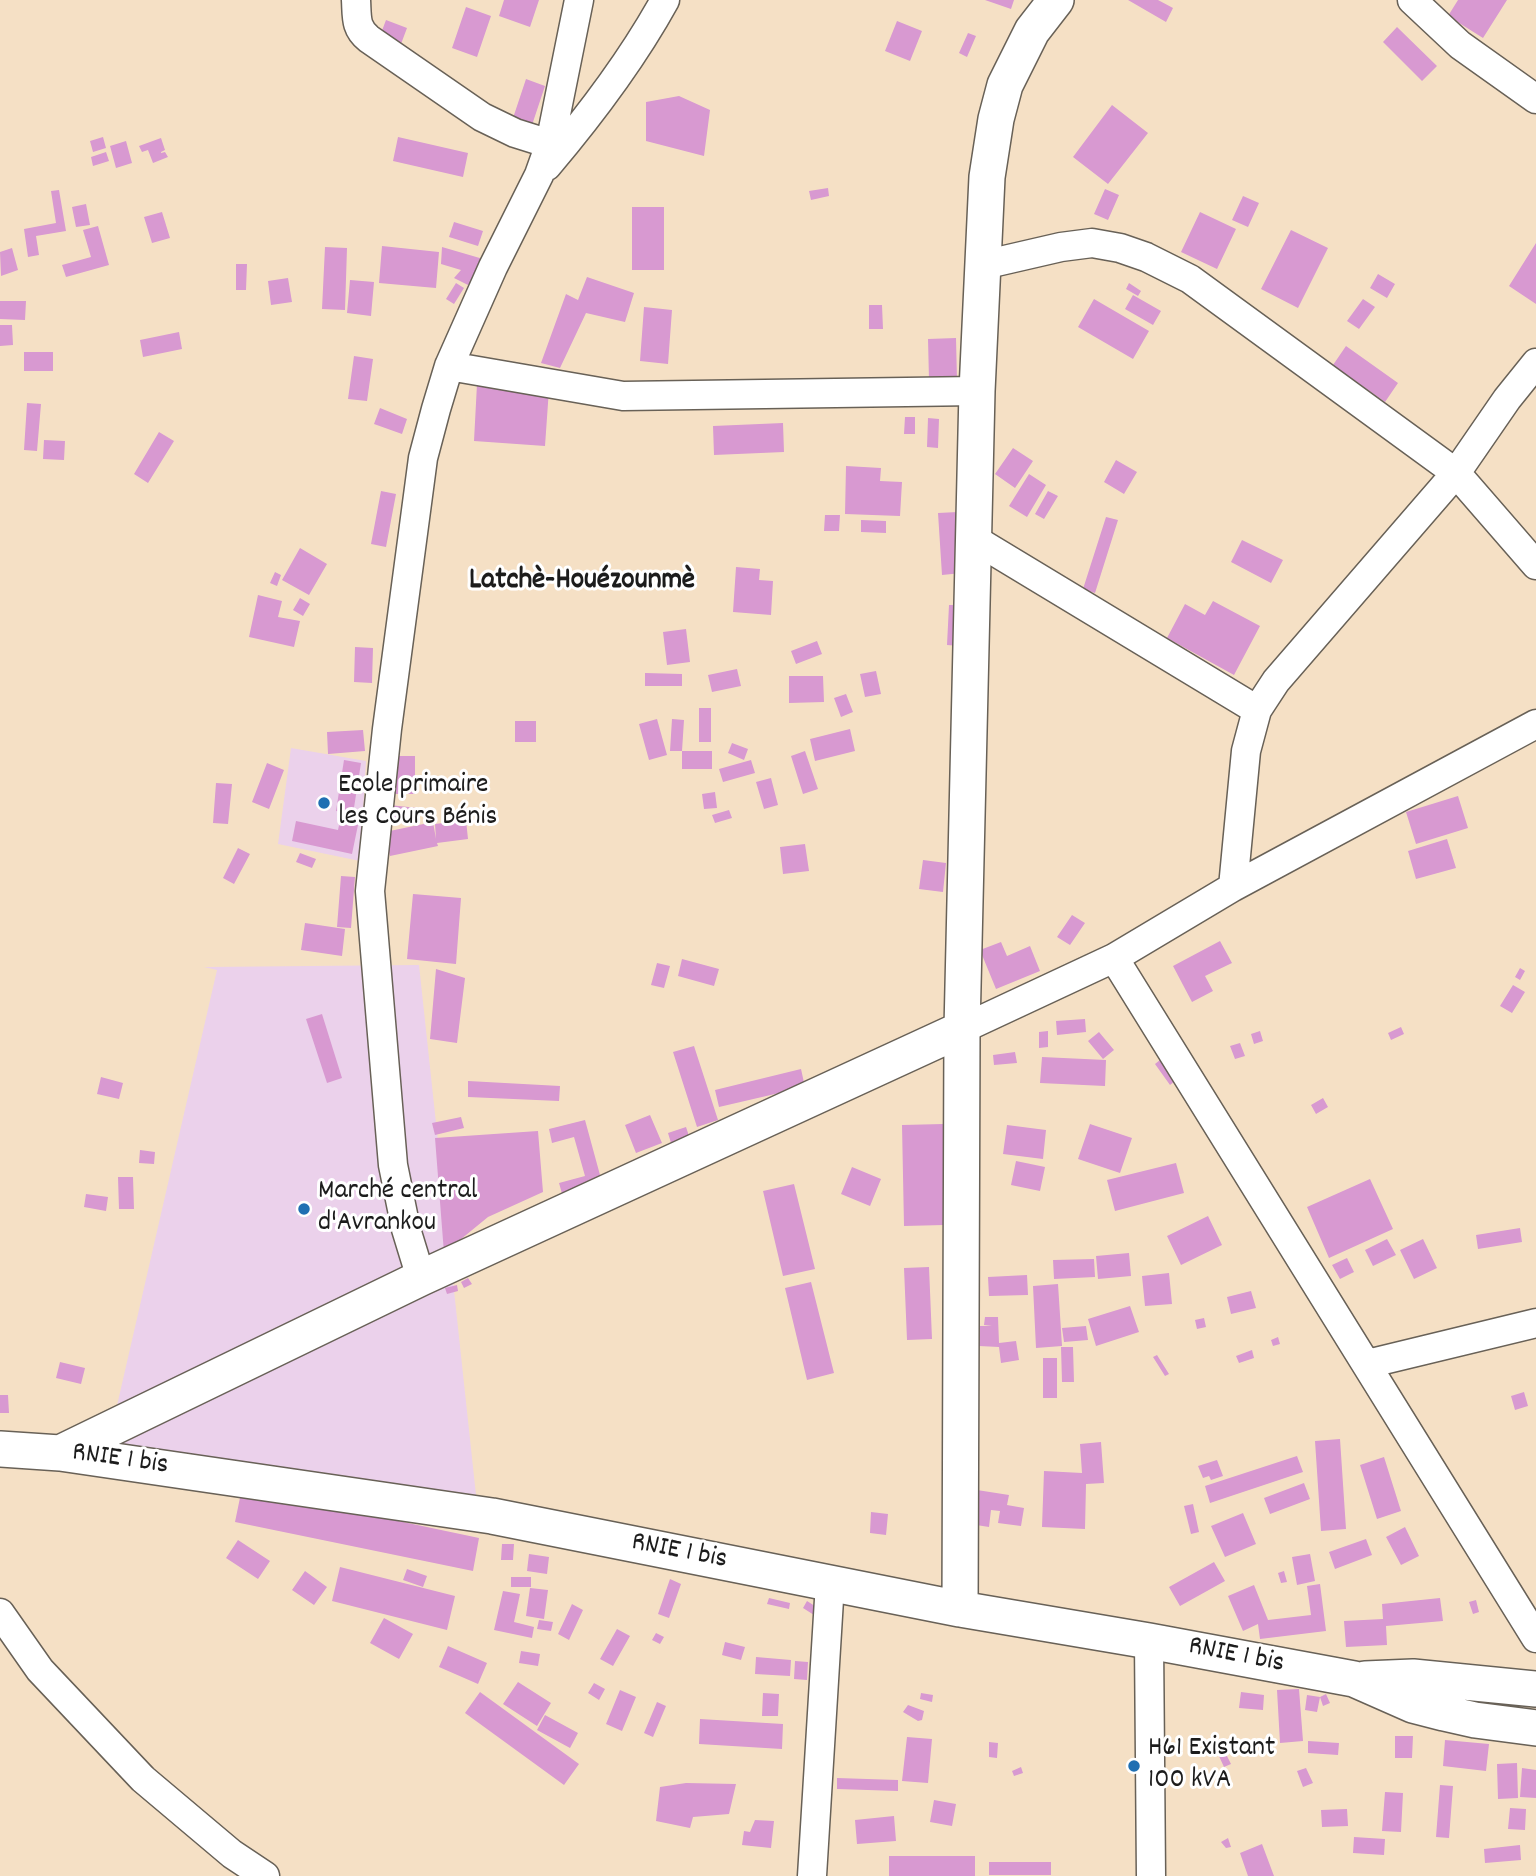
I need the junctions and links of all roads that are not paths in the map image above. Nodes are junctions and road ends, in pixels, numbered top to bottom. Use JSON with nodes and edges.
{"nodes":[{"id":1,"x":356,"y":0,"type":"edge"},
{"id":2,"x":579,"y":0,"type":"edge"},
{"id":3,"x":665,"y":0,"type":"edge"},
{"id":4,"x":1056,"y":0,"type":"edge"},
{"id":5,"x":1412,"y":0,"type":"edge"},
{"id":6,"x":1536,"y":99,"type":"edge"},
{"id":7,"x":550,"y":144,"type":"junction"},
{"id":8,"x":539,"y":175,"type":"junction"},
{"id":9,"x":983,"y":265,"type":"junction"},
{"id":10,"x":1536,"y":363,"type":"edge"},
{"id":11,"x":449,"y":366,"type":"junction"},
{"id":12,"x":977,"y":391,"type":"junction"},
{"id":13,"x":1457,"y":473,"type":"junction"},
{"id":14,"x":974,"y":539,"type":"junction"},
{"id":15,"x":1536,"y":565,"type":"edge"},
{"id":16,"x":1257,"y":710,"type":"junction"},
{"id":17,"x":1536,"y":724,"type":"edge"},
{"id":18,"x":1233,"y":887,"type":"junction"},
{"id":19,"x":1114,"y":958,"type":"junction"},
{"id":20,"x":962,"y":1029,"type":"junction"},
{"id":21,"x":421,"y":1278,"type":"junction"},
{"id":22,"x":1536,"y":1323,"type":"edge"},
{"id":23,"x":1367,"y":1364,"type":"junction"},
{"id":24,"x":0,"y":1449,"type":"edge"},
{"id":25,"x":60,"y":1453,"type":"junction"},
{"id":26,"x":830,"y":1583,"type":"junction"},
{"id":27,"x":960,"y":1609,"type":"junction"},
{"id":28,"x":0,"y":1613,"type":"edge"},
{"id":29,"x":1536,"y":1638,"type":"edge"},
{"id":30,"x":1149,"y":1641,"type":"junction"},
{"id":31,"x":1354,"y":1679,"type":"junction"},
{"id":32,"x":1536,"y":1689,"type":"edge"},
{"id":33,"x":1536,"y":1728,"type":"edge"},
{"id":34,"x":265,"y":1876,"type":"edge"},
{"id":35,"x":812,"y":1876,"type":"edge"},
{"id":36,"x":1151,"y":1876,"type":"edge"}],
"edges":[{"from":1,"to":7,"type":"street"},
{"from":2,"to":7,"type":"street"},
{"from":3,"to":8,"type":"street"},
{"from":4,"to":9,"type":"main road"},
{"from":5,"to":6,"type":"street"},
{"from":7,"to":8,"type":"street"},
{"from":8,"to":11,"type":"street"},
{"from":9,"to":12,"type":"main road"},
{"from":9,"to":13,"type":"street"},
{"from":10,"to":13,"type":"street"},
{"from":11,"to":12,"type":"street"},
{"from":11,"to":21,"type":"street"},
{"from":12,"to":14,"type":"main road"},
{"from":13,"to":15,"type":"street"},
{"from":13,"to":16,"type":"street"},
{"from":14,"to":16,"type":"street"},
{"from":14,"to":20,"type":"main road"},
{"from":16,"to":18,"type":"street"},
{"from":17,"to":18,"type":"street"},
{"from":18,"to":19,"type":"street"},
{"from":19,"to":20,"type":"street"},
{"from":19,"to":23,"type":"street"},
{"from":20,"to":21,"type":"main road"},
{"from":20,"to":27,"type":"main road"},
{"from":21,"to":25,"type":"main road"},
{"from":22,"to":23,"type":"street"},
{"from":23,"to":29,"type":"street"},
{"from":24,"to":25,"type":"main road","name":"RNIE 1 bis"},
{"from":25,"to":26,"type":"main road","name":"RNIE 1 bis"},
{"from":26,"to":27,"type":"main road","name":"RNIE 1 bis"},
{"from":26,"to":35,"type":"street"},
{"from":27,"to":30,"type":"main road","name":"RNIE 1 bis"},
{"from":28,"to":34,"type":"street"},
{"from":30,"to":31,"type":"main road","name":"RNIE 1 bis"},
{"from":30,"to":36,"type":"street"},
{"from":31,"to":32,"type":"main road"},
{"from":31,"to":33,"type":"main road"}]}
